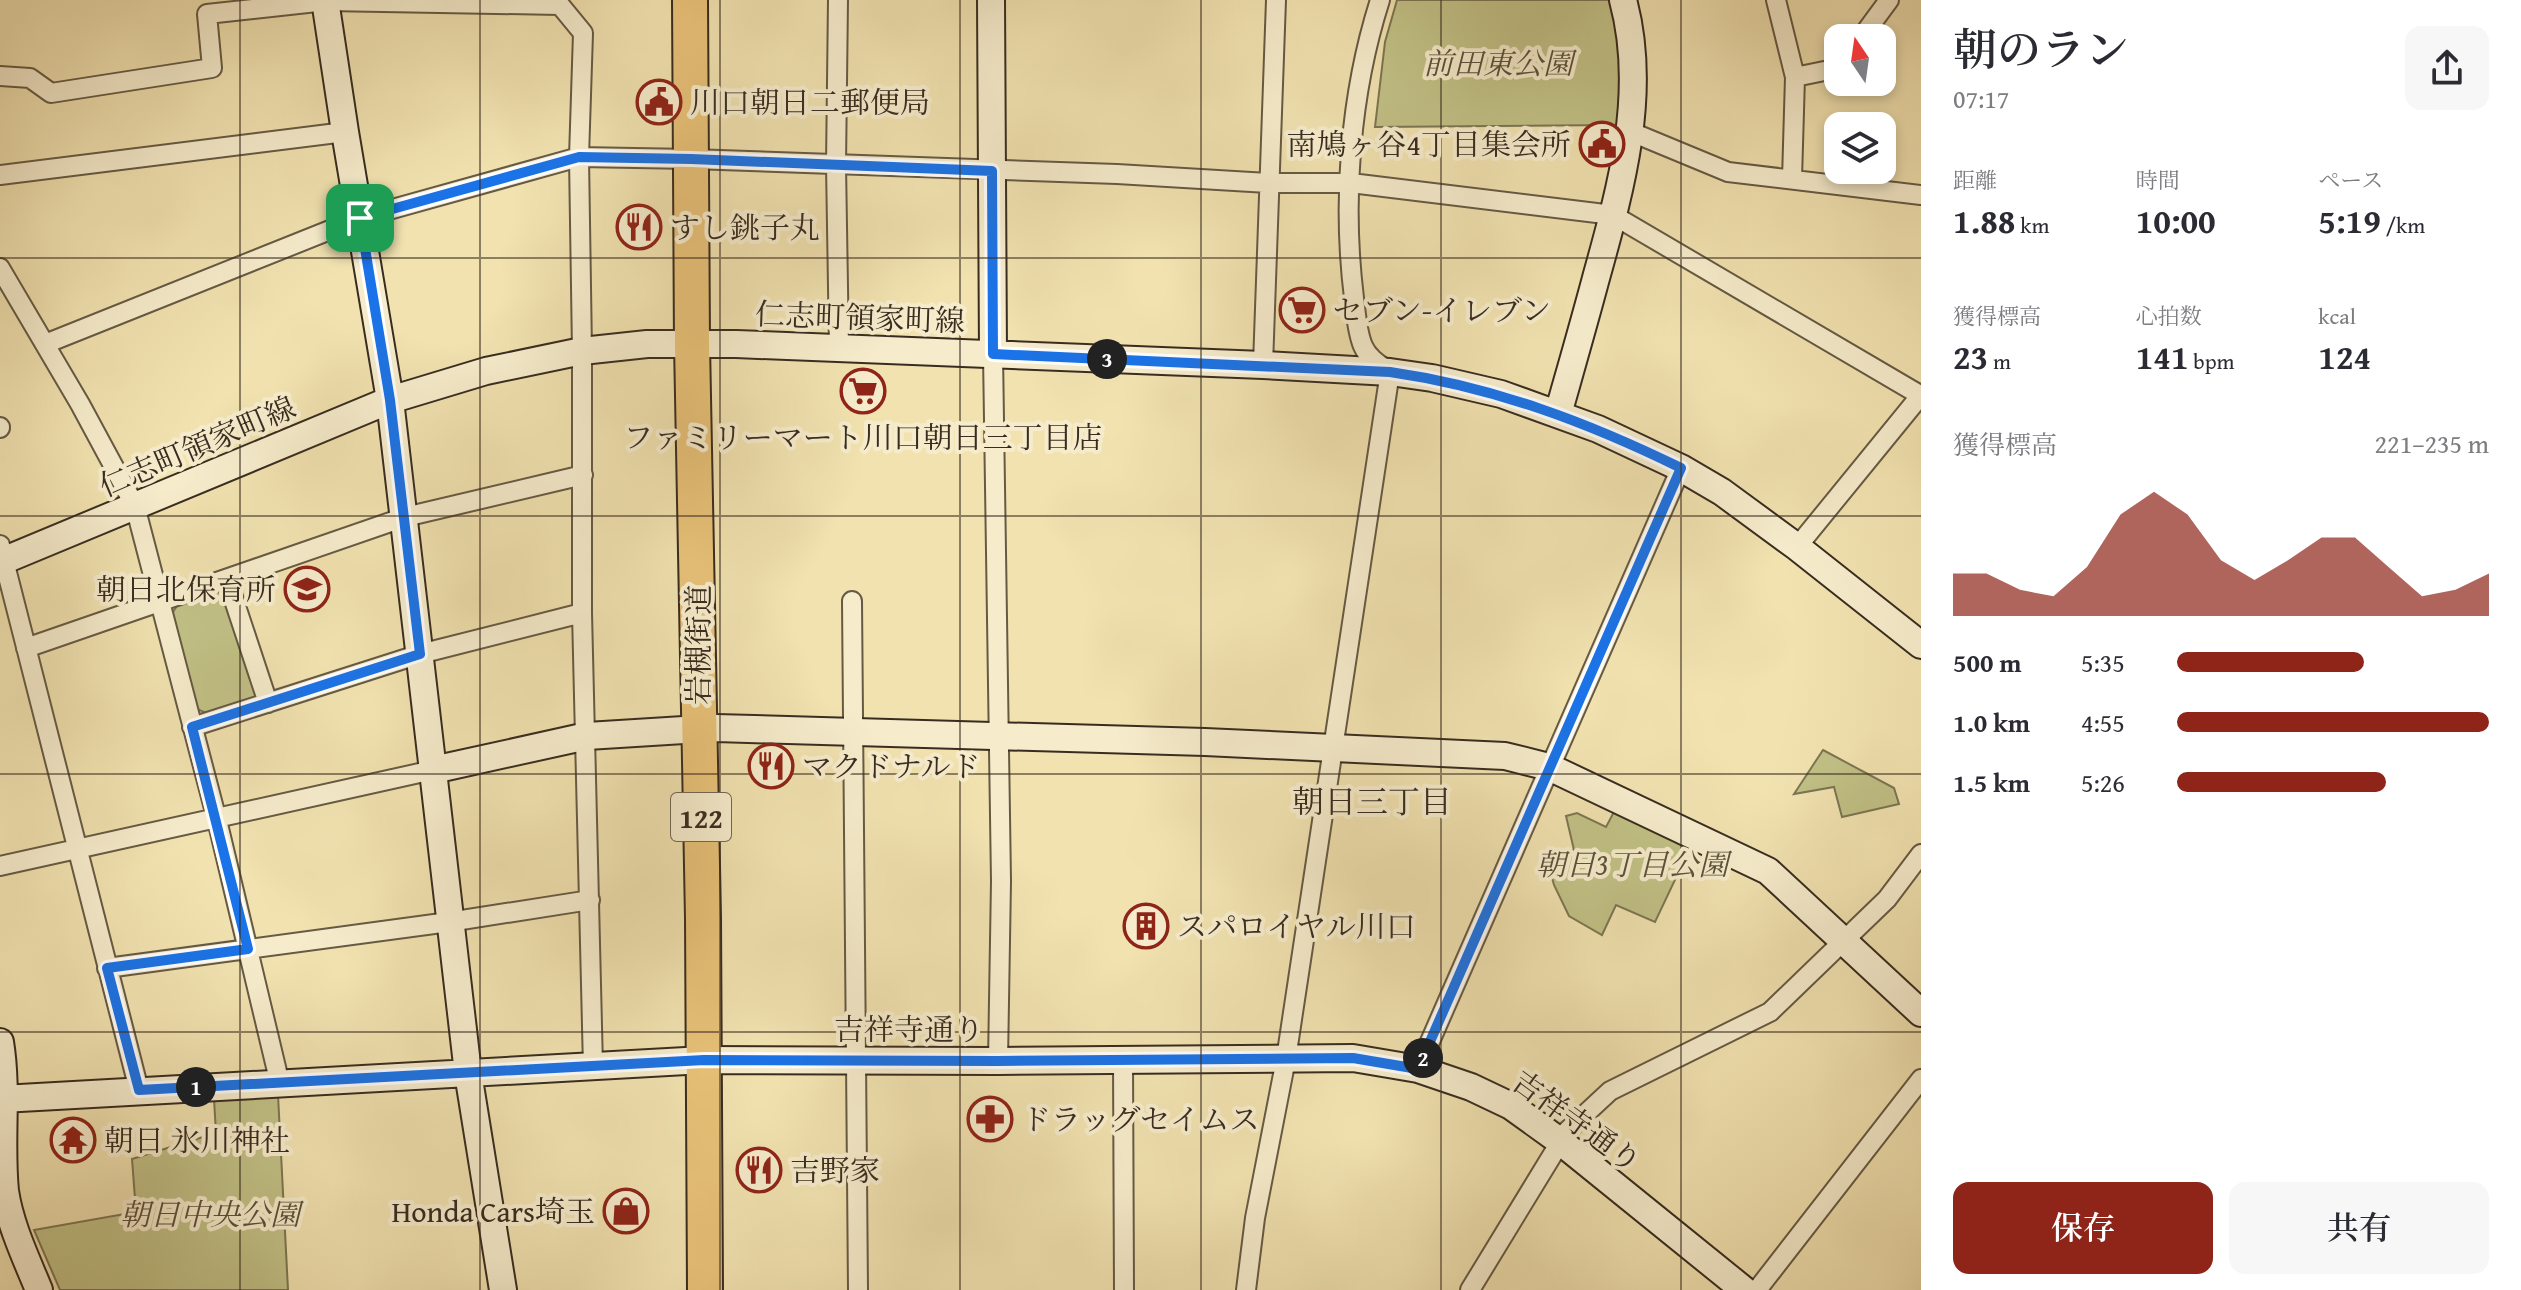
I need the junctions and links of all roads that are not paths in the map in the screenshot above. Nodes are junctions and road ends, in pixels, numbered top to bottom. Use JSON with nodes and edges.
{"nodes":[{"id":1,"x":326,"y":0,"type":"edge"},
{"id":2,"x":690,"y":0,"type":"edge"},
{"id":3,"x":708,"y":0,"type":"edge"},
{"id":4,"x":838,"y":0,"type":"edge"},
{"id":5,"x":991,"y":0,"type":"edge"},
{"id":6,"x":1276,"y":0,"type":"edge"},
{"id":7,"x":1380,"y":0,"type":"edge"},
{"id":8,"x":1623,"y":0,"type":"edge"},
{"id":9,"x":1776,"y":0,"type":"edge"},
{"id":10,"x":1889,"y":0,"type":"edge"},
{"id":11,"x":416,"y":1,"type":"edge"},
{"id":12,"x":1871,"y":24,"type":"edge"},
{"id":13,"x":1824,"y":71,"type":"edge"},
{"id":14,"x":0,"y":76,"type":"edge"},
{"id":15,"x":1795,"y":77,"type":"junction"},
{"id":16,"x":1629,"y":131,"type":"junction"},
{"id":17,"x":345,"y":132,"type":"junction"},
{"id":18,"x":579,"y":157,"type":"junction"},
{"id":19,"x":700,"y":160,"type":"junction"},
{"id":20,"x":836,"y":165,"type":"junction"},
{"id":21,"x":992,"y":171,"type":"junction"},
{"id":22,"x":0,"y":175,"type":"edge"},
{"id":23,"x":1792,"y":179,"type":"junction"},
{"id":24,"x":1268,"y":183,"type":"junction"},
{"id":25,"x":1351,"y":183,"type":"junction"},
{"id":26,"x":1921,"y":195,"type":"edge"},
{"id":27,"x":1613,"y":215,"type":"junction"},
{"id":28,"x":360,"y":218,"type":"junction"},
{"id":29,"x":0,"y":268,"type":"edge"},
{"id":30,"x":45,"y":344,"type":"junction"},
{"id":31,"x":702,"y":344,"type":"junction"},
{"id":32,"x":839,"y":348,"type":"junction"},
{"id":33,"x":582,"y":351,"type":"junction"},
{"id":34,"x":993,"y":354,"type":"junction"},
{"id":35,"x":1263,"y":365,"type":"junction"},
{"id":36,"x":1390,"y":372,"type":"junction"},
{"id":37,"x":1921,"y":395,"type":"edge"},
{"id":38,"x":390,"y":400,"type":"junction"},
{"id":39,"x":1558,"y":414,"type":"junction"},
{"id":40,"x":1681,"y":468,"type":"junction"},
{"id":41,"x":583,"y":475,"type":"junction"},
{"id":42,"x":135,"y":506,"type":"junction"},
{"id":43,"x":405,"y":517,"type":"junction"},
{"id":44,"x":1797,"y":547,"type":"junction"},
{"id":45,"x":1,"y":556,"type":"edge"},
{"id":46,"x":227,"y":579,"type":"junction"},
{"id":47,"x":852,"y":601,"type":"dead end"},
{"id":48,"x":161,"y":603,"type":"junction"},
{"id":49,"x":582,"y":613,"type":"junction"},
{"id":50,"x":1921,"y":645,"type":"edge"},
{"id":51,"x":26,"y":648,"type":"junction"},
{"id":52,"x":420,"y":654,"type":"junction"},
{"id":53,"x":268,"y":703,"type":"junction"},
{"id":54,"x":192,"y":727,"type":"junction"},
{"id":55,"x":707,"y":729,"type":"junction"},
{"id":56,"x":852,"y":731,"type":"junction"},
{"id":57,"x":999,"y":735,"type":"junction"},
{"id":58,"x":587,"y":736,"type":"junction"},
{"id":59,"x":1332,"y":747,"type":"junction"},
{"id":60,"x":1549,"y":767,"type":"junction"},
{"id":61,"x":433,"y":770,"type":"junction"},
{"id":62,"x":217,"y":820,"type":"junction"},
{"id":63,"x":78,"y":849,"type":"junction"},
{"id":64,"x":1921,"y":854,"type":"edge"},
{"id":65,"x":0,"y":866,"type":"edge"},
{"id":66,"x":590,"y":900,"type":"junction"},
{"id":67,"x":449,"y":922,"type":"junction"},
{"id":68,"x":1844,"y":942,"type":"junction"},
{"id":69,"x":248,"y":949,"type":"junction"},
{"id":70,"x":107,"y":968,"type":"junction"},
{"id":71,"x":1921,"y":1013,"type":"edge"},
{"id":72,"x":0,"y":1042,"type":"edge"},
{"id":73,"x":1286,"y":1059,"type":"junction"},
{"id":74,"x":713,"y":1060,"type":"junction"},
{"id":75,"x":1123,"y":1060,"type":"junction"},
{"id":76,"x":856,"y":1061,"type":"junction"},
{"id":77,"x":998,"y":1061,"type":"junction"},
{"id":78,"x":593,"y":1067,"type":"junction"},
{"id":79,"x":1418,"y":1069,"type":"junction"},
{"id":80,"x":468,"y":1073,"type":"junction"},
{"id":81,"x":1921,"y":1079,"type":"edge"},
{"id":82,"x":280,"y":1084,"type":"junction"},
{"id":83,"x":139,"y":1090,"type":"junction"},
{"id":84,"x":2,"y":1099,"type":"junction"},
{"id":85,"x":1561,"y":1142,"type":"junction"},
{"id":86,"x":39,"y":1290,"type":"edge"},
{"id":87,"x":503,"y":1290,"type":"edge"},
{"id":88,"x":705,"y":1290,"type":"edge"},
{"id":89,"x":725,"y":1290,"type":"edge"},
{"id":90,"x":858,"y":1290,"type":"edge"},
{"id":91,"x":1124,"y":1290,"type":"edge"},
{"id":92,"x":1246,"y":1290,"type":"edge"},
{"id":93,"x":1470,"y":1290,"type":"edge"},
{"id":94,"x":1744,"y":1290,"type":"edge"},
{"id":95,"x":1757,"y":1290,"type":"edge"}],
"edges":[{"from":1,"to":11,"type":"street"},
{"from":1,"to":14,"type":"street"},
{"from":1,"to":17,"type":"street"},
{"from":2,"to":19,"type":"highway","name":"岩槻街道","number":"122"},
{"from":3,"to":19,"type":"highway","name":"岩槻街道","number":"122"},
{"from":4,"to":20,"type":"street"},
{"from":5,"to":21,"type":"street"},
{"from":6,"to":24,"type":"street"},
{"from":7,"to":25,"type":"street"},
{"from":8,"to":16,"type":"street"},
{"from":9,"to":15,"type":"street"},
{"from":10,"to":12,"type":"street"},
{"from":11,"to":18,"type":"street"},
{"from":13,"to":15,"type":"street"},
{"from":15,"to":23,"type":"street"},
{"from":16,"to":23,"type":"street"},
{"from":16,"to":27,"type":"street"},
{"from":17,"to":22,"type":"street"},
{"from":17,"to":28,"type":"street"},
{"from":18,"to":19,"type":"street"},
{"from":18,"to":28,"type":"street"},
{"from":18,"to":33,"type":"street"},
{"from":19,"to":20,"type":"street"},
{"from":19,"to":31,"type":"highway","name":"岩槻街道","number":"122"},
{"from":20,"to":21,"type":"street"},
{"from":20,"to":32,"type":"street"},
{"from":21,"to":24,"type":"street"},
{"from":21,"to":34,"type":"street"},
{"from":23,"to":26,"type":"street"},
{"from":24,"to":25,"type":"street"},
{"from":24,"to":35,"type":"street"},
{"from":25,"to":27,"type":"street"},
{"from":25,"to":36,"type":"street"},
{"from":27,"to":37,"type":"street"},
{"from":27,"to":39,"type":"street"},
{"from":28,"to":30,"type":"street"},
{"from":28,"to":38,"type":"street"},
{"from":29,"to":30,"type":"street"},
{"from":30,"to":42,"type":"street"},
{"from":31,"to":32,"type":"street","name":"仁志町領家町線"},
{"from":31,"to":33,"type":"street","name":"仁志町領家町線"},
{"from":31,"to":55,"type":"highway","name":"岩槻街道","number":"122"},
{"from":32,"to":34,"type":"street","name":"仁志町領家町線"},
{"from":33,"to":38,"type":"street","name":"仁志町領家町線"},
{"from":33,"to":41,"type":"street"},
{"from":34,"to":35,"type":"street","name":"仁志町領家町線"},
{"from":34,"to":57,"type":"street"},
{"from":35,"to":36,"type":"street","name":"仁志町領家町線"},
{"from":36,"to":39,"type":"street","name":"仁志町領家町線"},
{"from":36,"to":59,"type":"street"},
{"from":37,"to":44,"type":"street"},
{"from":38,"to":42,"type":"street","name":"仁志町領家町線"},
{"from":38,"to":43,"type":"street"},
{"from":39,"to":40,"type":"street","name":"仁志町領家町線"},
{"from":40,"to":44,"type":"street","name":"仁志町領家町線"},
{"from":40,"to":60,"type":"street"},
{"from":41,"to":43,"type":"street"},
{"from":41,"to":49,"type":"street"},
{"from":42,"to":45,"type":"street","name":"仁志町領家町線"},
{"from":42,"to":48,"type":"street"},
{"from":43,"to":46,"type":"street"},
{"from":43,"to":52,"type":"street"},
{"from":44,"to":50,"type":"street","name":"仁志町領家町線"},
{"from":45,"to":51,"type":"street"},
{"from":46,"to":48,"type":"street"},
{"from":46,"to":53,"type":"street"},
{"from":47,"to":56,"type":"street"},
{"from":48,"to":51,"type":"street"},
{"from":48,"to":54,"type":"street"},
{"from":49,"to":52,"type":"street"},
{"from":49,"to":58,"type":"street"},
{"from":51,"to":63,"type":"street"},
{"from":52,"to":53,"type":"street"},
{"from":52,"to":61,"type":"street"},
{"from":53,"to":54,"type":"street"},
{"from":54,"to":62,"type":"street"},
{"from":55,"to":56,"type":"street"},
{"from":55,"to":58,"type":"street"},
{"from":55,"to":74,"type":"highway","name":"岩槻街道","number":"122"},
{"from":56,"to":57,"type":"street"},
{"from":56,"to":76,"type":"street"},
{"from":57,"to":59,"type":"street"},
{"from":57,"to":77,"type":"street"},
{"from":58,"to":61,"type":"street"},
{"from":58,"to":66,"type":"street"},
{"from":59,"to":60,"type":"street"},
{"from":59,"to":73,"type":"street"},
{"from":60,"to":68,"type":"street"},
{"from":60,"to":79,"type":"street"},
{"from":61,"to":62,"type":"street"},
{"from":61,"to":67,"type":"street"},
{"from":62,"to":63,"type":"street"},
{"from":62,"to":69,"type":"street"},
{"from":63,"to":65,"type":"street"},
{"from":63,"to":70,"type":"street"},
{"from":64,"to":68,"type":"street"},
{"from":66,"to":67,"type":"street"},
{"from":66,"to":78,"type":"street"},
{"from":67,"to":69,"type":"street"},
{"from":67,"to":80,"type":"street"},
{"from":68,"to":71,"type":"street"},
{"from":68,"to":85,"type":"street"},
{"from":69,"to":70,"type":"street"},
{"from":69,"to":82,"type":"street"},
{"from":70,"to":83,"type":"street"},
{"from":72,"to":84,"type":"street"},
{"from":73,"to":75,"type":"street","name":"吉祥寺通り"},
{"from":73,"to":79,"type":"street","name":"吉祥寺通り"},
{"from":73,"to":92,"type":"street"},
{"from":74,"to":76,"type":"street","name":"吉祥寺通り"},
{"from":74,"to":78,"type":"street","name":"吉祥寺通り"},
{"from":74,"to":88,"type":"highway","name":"岩槻街道","number":"122"},
{"from":74,"to":89,"type":"highway","name":"岩槻街道","number":"122"},
{"from":75,"to":77,"type":"street","name":"吉祥寺通り"},
{"from":75,"to":91,"type":"street"},
{"from":76,"to":77,"type":"street","name":"吉祥寺通り"},
{"from":76,"to":90,"type":"street"},
{"from":78,"to":80,"type":"street","name":"吉祥寺通り"},
{"from":79,"to":85,"type":"street","name":"吉祥寺通り"},
{"from":80,"to":82,"type":"street","name":"吉祥寺通り"},
{"from":80,"to":87,"type":"street"},
{"from":81,"to":95,"type":"street"},
{"from":82,"to":83,"type":"street","name":"吉祥寺通り"},
{"from":83,"to":84,"type":"street","name":"吉祥寺通り"},
{"from":84,"to":86,"type":"street"},
{"from":85,"to":93,"type":"street"},
{"from":85,"to":94,"type":"street","name":"吉祥寺通り"}]}
